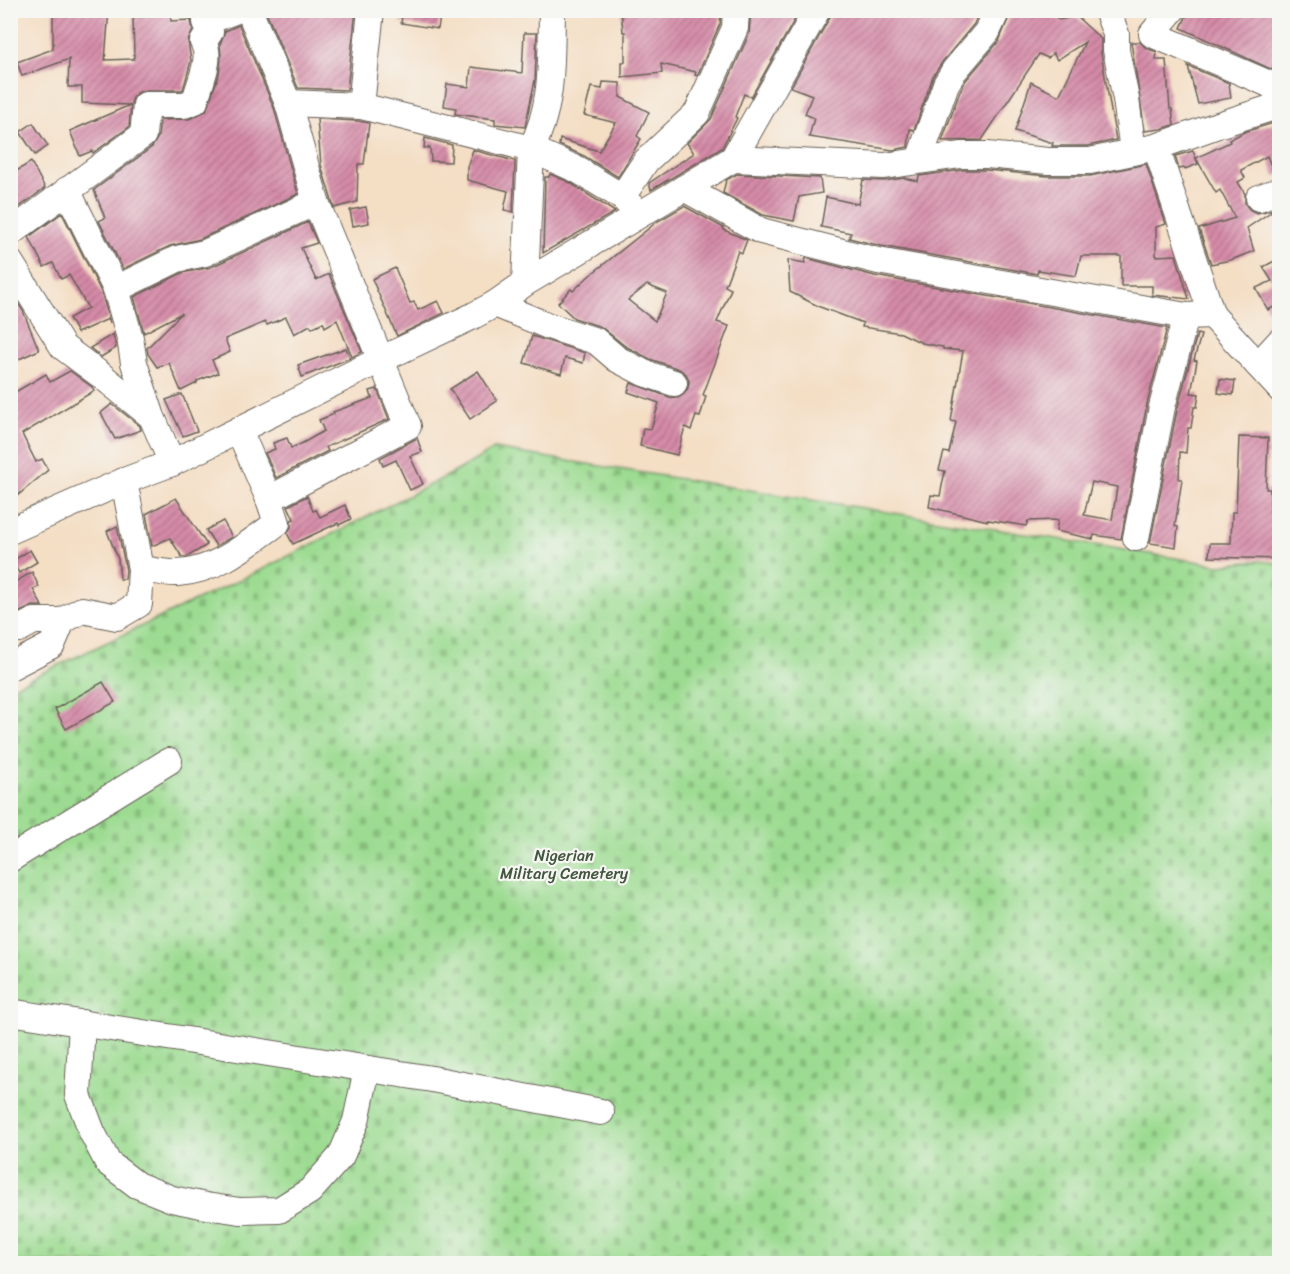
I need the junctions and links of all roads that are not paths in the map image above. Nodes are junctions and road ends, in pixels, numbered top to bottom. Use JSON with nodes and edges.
{"nodes":[{"id":1,"x":237,"y":10,"type":"edge"},
{"id":2,"x":249,"y":10,"type":"edge"},
{"id":3,"x":371,"y":10,"type":"edge"},
{"id":4,"x":552,"y":10,"type":"edge"},
{"id":5,"x":736,"y":10,"type":"edge"},
{"id":6,"x":817,"y":10,"type":"edge"},
{"id":7,"x":997,"y":10,"type":"edge"},
{"id":8,"x":1172,"y":10,"type":"edge"},
{"id":9,"x":1112,"y":22,"type":"edge"},
{"id":10,"x":1152,"y":34,"type":"junction"},
{"id":11,"x":1280,"y":91,"type":"edge"},
{"id":12,"x":288,"y":103,"type":"junction"},
{"id":13,"x":361,"y":105,"type":"junction"},
{"id":14,"x":1280,"y":105,"type":"edge"},
{"id":15,"x":531,"y":149,"type":"junction"},
{"id":16,"x":1145,"y":149,"type":"junction"},
{"id":17,"x":733,"y":159,"type":"junction"},
{"id":18,"x":919,"y":160,"type":"junction"},
{"id":19,"x":684,"y":188,"type":"junction"},
{"id":20,"x":67,"y":190,"type":"junction"},
{"id":21,"x":622,"y":197,"type":"junction"},
{"id":22,"x":316,"y":202,"type":"junction"},
{"id":23,"x":640,"y":214,"type":"junction"},
{"id":24,"x":10,"y":233,"type":"edge"},
{"id":25,"x":10,"y":262,"type":"edge"},
{"id":26,"x":525,"y":283,"type":"junction"},
{"id":27,"x":116,"y":289,"type":"junction"},
{"id":28,"x":495,"y":304,"type":"junction"},
{"id":29,"x":1212,"y":315,"type":"junction"},
{"id":30,"x":1186,"y":316,"type":"junction"},
{"id":31,"x":1280,"y":342,"type":"edge"},
{"id":32,"x":382,"y":359,"type":"junction"},
{"id":33,"x":1258,"y":366,"type":"junction"},
{"id":34,"x":674,"y":383,"type":"dead end"},
{"id":35,"x":1280,"y":389,"type":"edge"},
{"id":36,"x":152,"y":417,"type":"junction"},
{"id":37,"x":239,"y":430,"type":"junction"},
{"id":38,"x":172,"y":464,"type":"junction"},
{"id":39,"x":124,"y":481,"type":"junction"},
{"id":40,"x":269,"y":499,"type":"junction"},
{"id":41,"x":11,"y":528,"type":"edge"},
{"id":42,"x":1136,"y":538,"type":"dead end"},
{"id":43,"x":141,"y":569,"type":"junction"},
{"id":44,"x":62,"y":621,"type":"junction"},
{"id":45,"x":10,"y":628,"type":"edge"},
{"id":46,"x":10,"y":667,"type":"edge"},
{"id":47,"x":169,"y":761,"type":"dead end"},
{"id":48,"x":10,"y":859,"type":"edge"},
{"id":49,"x":10,"y":1012,"type":"edge"},
{"id":50,"x":82,"y":1023,"type":"junction"},
{"id":51,"x":367,"y":1069,"type":"junction"},
{"id":52,"x":601,"y":1112,"type":"dead end"}],
"edges":[{"from":1,"to":20,"type":"street"},
{"from":2,"to":12,"type":"street"},
{"from":3,"to":13,"type":"street"},
{"from":4,"to":15,"type":"street"},
{"from":5,"to":21,"type":"street"},
{"from":6,"to":17,"type":"street"},
{"from":7,"to":18,"type":"street"},
{"from":8,"to":10,"type":"street"},
{"from":9,"to":10,"type":"street"},
{"from":9,"to":16,"type":"street"},
{"from":10,"to":11,"type":"street"},
{"from":12,"to":13,"type":"street"},
{"from":12,"to":22,"type":"street"},
{"from":13,"to":15,"type":"street"},
{"from":14,"to":16,"type":"street"},
{"from":15,"to":21,"type":"street"},
{"from":15,"to":26,"type":"street"},
{"from":16,"to":18,"type":"street"},
{"from":16,"to":29,"type":"street"},
{"from":17,"to":18,"type":"street"},
{"from":17,"to":19,"type":"street"},
{"from":19,"to":23,"type":"street"},
{"from":19,"to":30,"type":"street"},
{"from":20,"to":24,"type":"street"},
{"from":20,"to":27,"type":"street"},
{"from":21,"to":23,"type":"street"},
{"from":22,"to":27,"type":"street"},
{"from":22,"to":32,"type":"street"},
{"from":23,"to":26,"type":"street"},
{"from":25,"to":36,"type":"street"},
{"from":26,"to":28,"type":"street"},
{"from":27,"to":36,"type":"street"},
{"from":28,"to":32,"type":"street"},
{"from":28,"to":34,"type":"street"},
{"from":29,"to":30,"type":"street"},
{"from":29,"to":33,"type":"street"},
{"from":30,"to":42,"type":"street"},
{"from":31,"to":33,"type":"street"},
{"from":32,"to":37,"type":"street"},
{"from":32,"to":40,"type":"street"},
{"from":33,"to":35,"type":"street"},
{"from":36,"to":38,"type":"street"},
{"from":37,"to":38,"type":"street"},
{"from":37,"to":40,"type":"street"},
{"from":38,"to":39,"type":"street"},
{"from":39,"to":41,"type":"street"},
{"from":39,"to":43,"type":"street"},
{"from":40,"to":43,"type":"street"},
{"from":43,"to":44,"type":"street"},
{"from":44,"to":45,"type":"street"},
{"from":44,"to":46,"type":"street"},
{"from":47,"to":48,"type":"street"},
{"from":49,"to":50,"type":"street"},
{"from":50,"to":51,"type":"street"},
{"from":50,"to":51,"type":"street"},
{"from":51,"to":52,"type":"street"}]}
